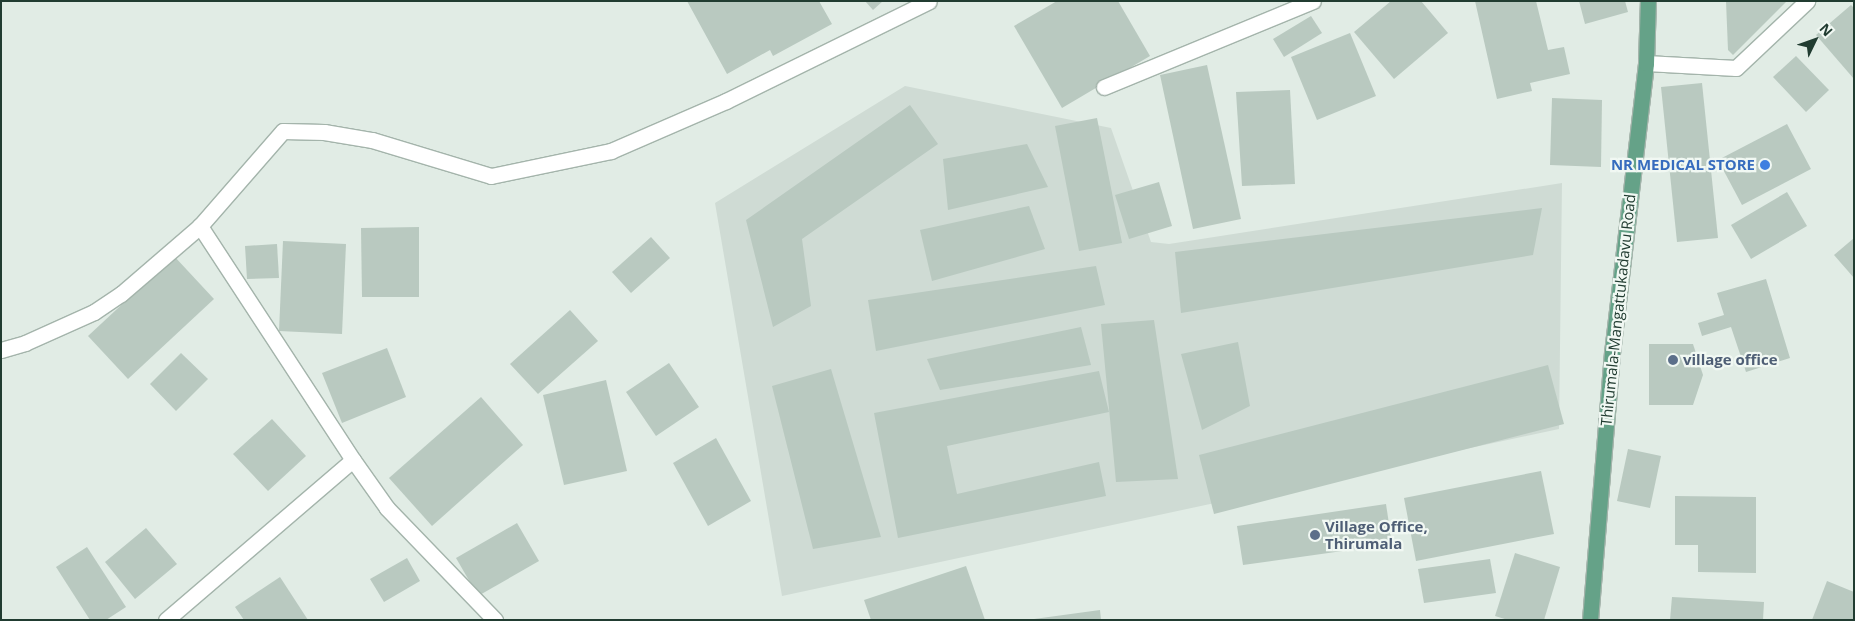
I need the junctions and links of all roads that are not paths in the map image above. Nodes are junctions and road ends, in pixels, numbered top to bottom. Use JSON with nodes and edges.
{"nodes":[{"id":1,"x":929,"y":1,"type":"edge"},
{"id":2,"x":1313,"y":1,"type":"edge"},
{"id":3,"x":1648,"y":1,"type":"edge"},
{"id":4,"x":1807,"y":1,"type":"edge"},
{"id":5,"x":1646,"y":63,"type":"junction"},
{"id":6,"x":1104,"y":88,"type":"dead end"},
{"id":7,"x":200,"y":226,"type":"junction"},
{"id":8,"x":1,"y":350,"type":"edge"},
{"id":9,"x":353,"y":460,"type":"junction"},
{"id":10,"x":166,"y":620,"type":"edge"},
{"id":11,"x":495,"y":620,"type":"edge"},
{"id":12,"x":1590,"y":620,"type":"edge"}],
"edges":[{"from":1,"to":7,"type":"street"},
{"from":2,"to":6,"type":"street"},
{"from":3,"to":5,"type":"main road","name":"Thirumala-Mangattukadavu Road"},
{"from":4,"to":5,"type":"street"},
{"from":5,"to":12,"type":"main road","name":"Thirumala-Mangattukadavu Road"},
{"from":7,"to":8,"type":"street"},
{"from":7,"to":9,"type":"street"},
{"from":9,"to":10,"type":"street"},
{"from":9,"to":11,"type":"street"}]}
